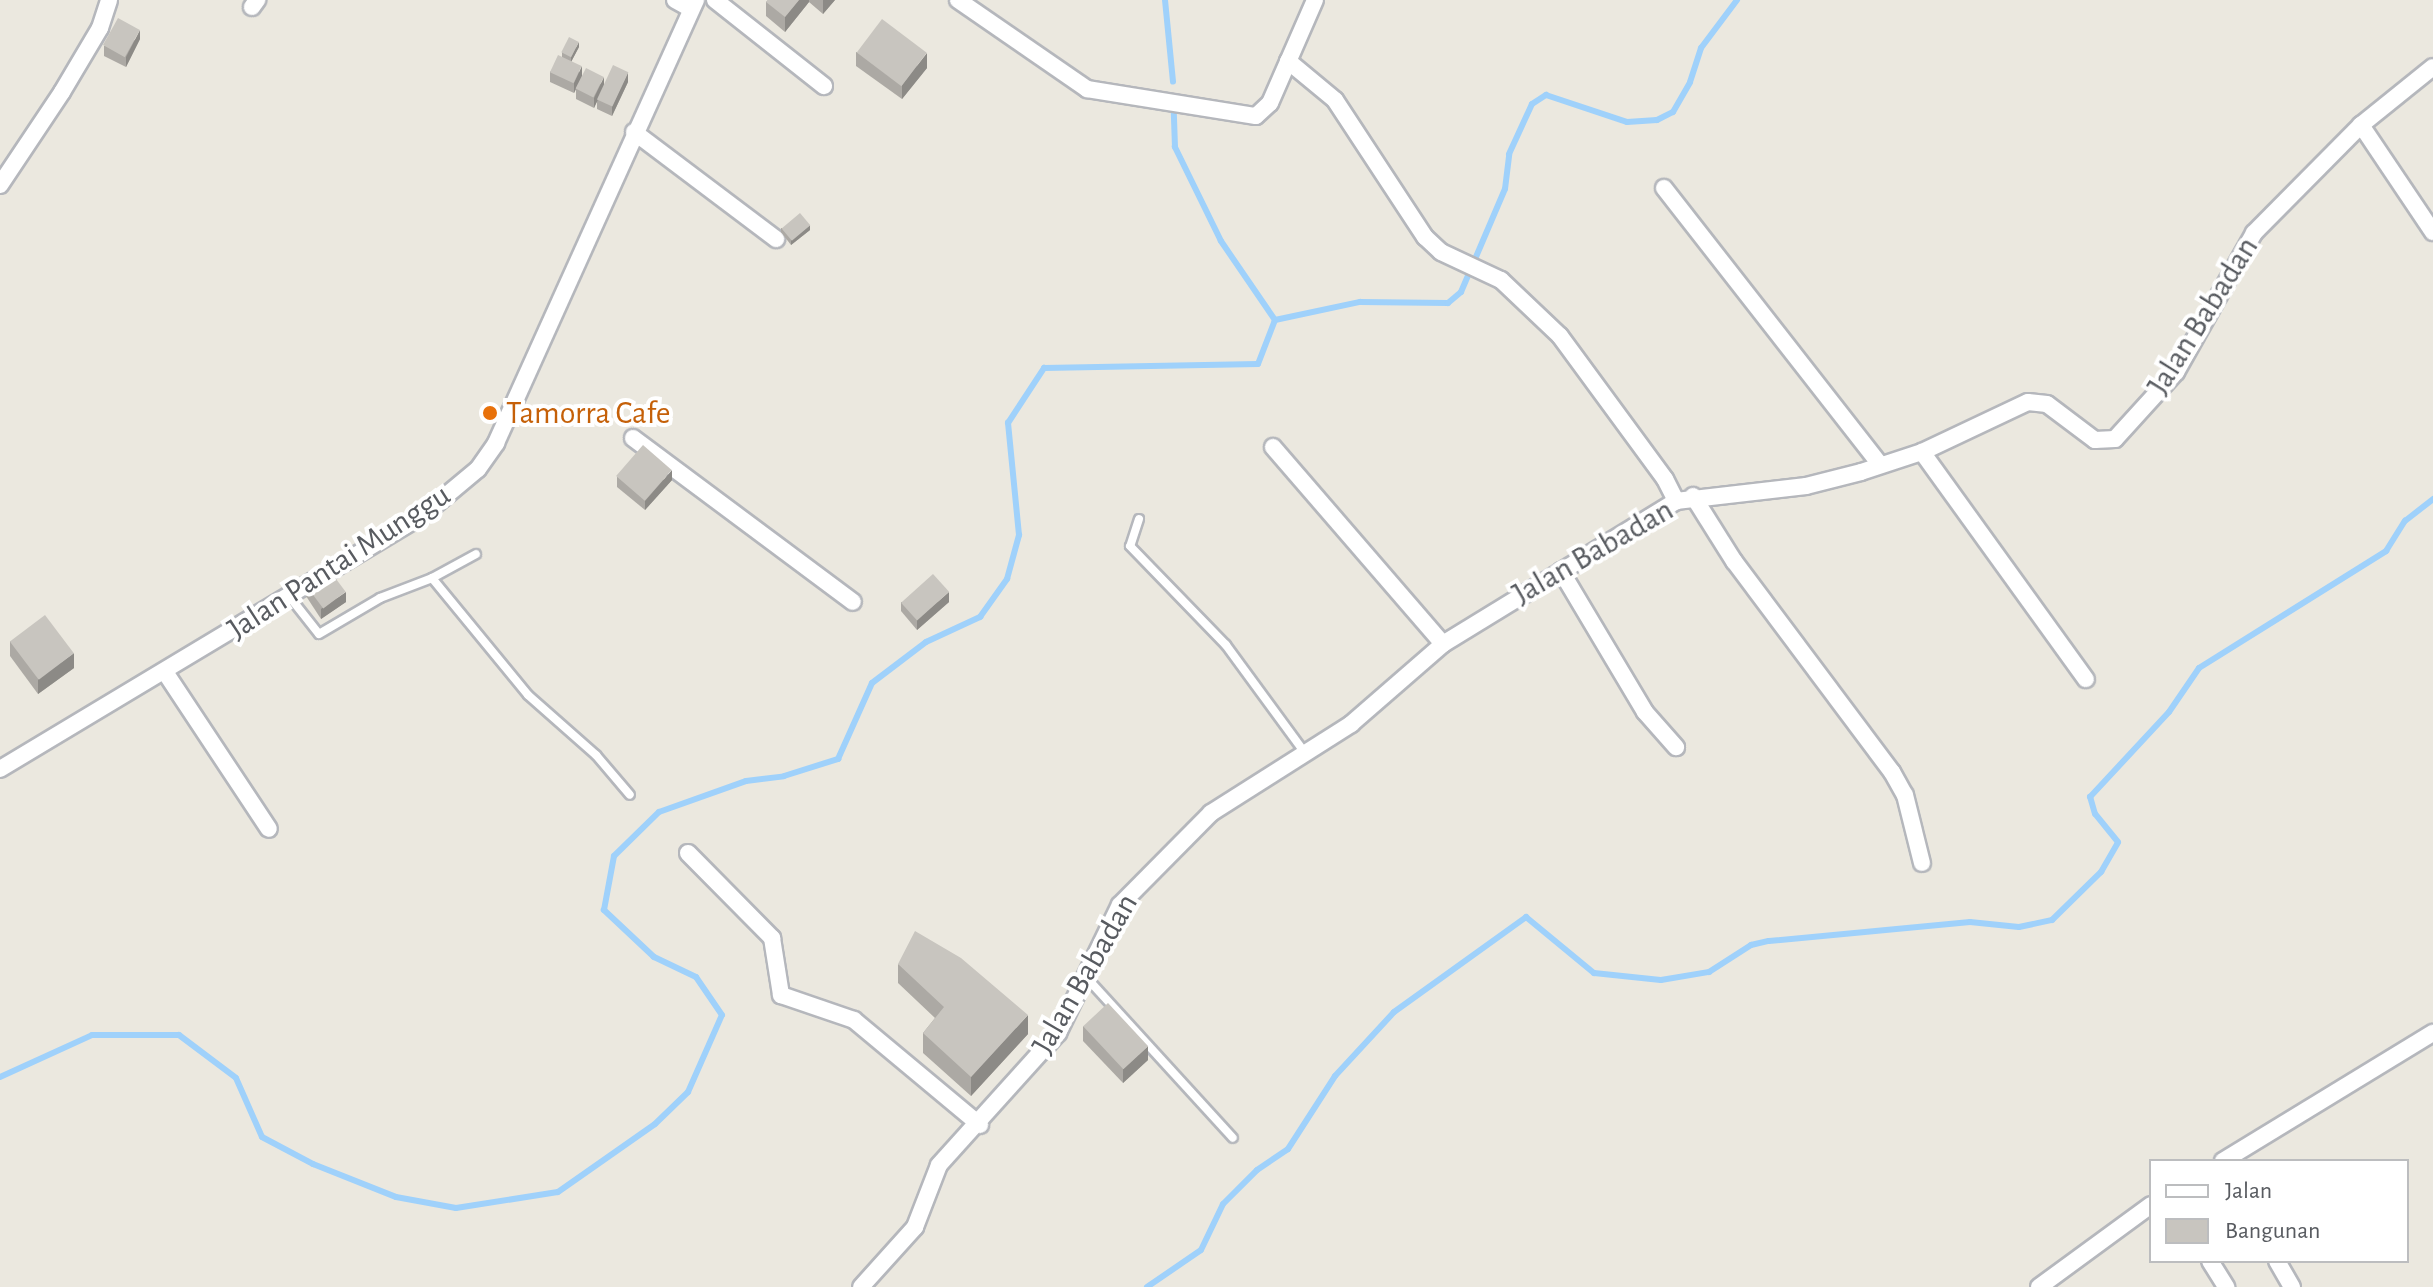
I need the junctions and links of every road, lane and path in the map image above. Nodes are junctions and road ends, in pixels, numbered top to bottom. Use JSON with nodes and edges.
{"nodes":[{"id":1,"x":109,"y":0,"type":"edge"},
{"id":2,"x":675,"y":0,"type":"edge"},
{"id":3,"x":715,"y":0,"type":"edge"},
{"id":4,"x":958,"y":0,"type":"edge"},
{"id":5,"x":1315,"y":0,"type":"edge"},
{"id":6,"x":693,"y":5,"type":"edge"},
{"id":7,"x":1288,"y":61,"type":"junction"},
{"id":8,"x":2433,"y":67,"type":"edge"},
{"id":9,"x":824,"y":86,"type":"dead end"},
{"id":10,"x":2361,"y":125,"type":"junction"},
{"id":11,"x":634,"y":132,"type":"junction"},
{"id":12,"x":0,"y":185,"type":"edge"},
{"id":13,"x":1664,"y":188,"type":"dead end"},
{"id":14,"x":2433,"y":232,"type":"edge"},
{"id":15,"x":776,"y":239,"type":"dead end"},
{"id":16,"x":633,"y":438,"type":"dead end"},
{"id":17,"x":1273,"y":447,"type":"dead end"},
{"id":18,"x":1922,"y":452,"type":"junction"},
{"id":19,"x":1880,"y":464,"type":"junction"},
{"id":20,"x":1693,"y":496,"type":"junction"},
{"id":21,"x":1676,"y":501,"type":"junction"},
{"id":22,"x":1139,"y":519,"type":"dead end"},
{"id":23,"x":476,"y":554,"type":"dead end"},
{"id":24,"x":1561,"y":571,"type":"junction"},
{"id":25,"x":432,"y":578,"type":"junction"},
{"id":26,"x":289,"y":596,"type":"junction"},
{"id":27,"x":853,"y":602,"type":"dead end"},
{"id":28,"x":1443,"y":644,"type":"junction"},
{"id":29,"x":165,"y":672,"type":"junction"},
{"id":30,"x":2086,"y":679,"type":"dead end"},
{"id":31,"x":1676,"y":747,"type":"dead end"},
{"id":32,"x":1305,"y":753,"type":"junction"},
{"id":33,"x":0,"y":769,"type":"edge"},
{"id":34,"x":630,"y":795,"type":"dead end"},
{"id":35,"x":269,"y":829,"type":"dead end"},
{"id":36,"x":688,"y":853,"type":"dead end"},
{"id":37,"x":1922,"y":863,"type":"dead end"},
{"id":38,"x":1085,"y":975,"type":"junction"},
{"id":39,"x":2433,"y":1033,"type":"edge"},
{"id":40,"x":980,"y":1125,"type":"junction"},
{"id":41,"x":1233,"y":1138,"type":"dead end"},
{"id":42,"x":2226,"y":1159,"type":"edge"},
{"id":43,"x":2149,"y":1206,"type":"edge"},
{"id":44,"x":2211,"y":1263,"type":"edge"},
{"id":45,"x":2278,"y":1263,"type":"edge"},
{"id":46,"x":2042,"y":1286,"type":"edge"},
{"id":47,"x":861,"y":1287,"type":"edge"},
{"id":48,"x":2226,"y":1287,"type":"edge"},
{"id":49,"x":2292,"y":1287,"type":"edge"}],
"edges":[{"from":1,"to":12,"type":"street"},
{"from":2,"to":6,"type":"street"},
{"from":3,"to":9,"type":"street"},
{"from":4,"to":7,"type":"street"},
{"from":5,"to":7,"type":"street"},
{"from":6,"to":11,"type":"street","name":"Jalan Pantai Munggu"},
{"from":7,"to":21,"type":"street"},
{"from":8,"to":10,"type":"street","name":"Jalan Babadan"},
{"from":10,"to":14,"type":"street"},
{"from":10,"to":18,"type":"street","name":"Jalan Babadan"},
{"from":11,"to":15,"type":"street"},
{"from":11,"to":26,"type":"street","name":"Jalan Pantai Munggu"},
{"from":13,"to":19,"type":"street"},
{"from":16,"to":27,"type":"street"},
{"from":17,"to":28,"type":"street"},
{"from":18,"to":19,"type":"street","name":"Jalan Babadan"},
{"from":18,"to":30,"type":"street"},
{"from":19,"to":20,"type":"street","name":"Jalan Babadan"},
{"from":20,"to":21,"type":"street","name":"Jalan Babadan"},
{"from":20,"to":37,"type":"street"},
{"from":21,"to":24,"type":"street","name":"Jalan Babadan"},
{"from":22,"to":32,"type":"lane"},
{"from":23,"to":25,"type":"lane"},
{"from":24,"to":28,"type":"street","name":"Jalan Babadan"},
{"from":24,"to":31,"type":"street"},
{"from":25,"to":26,"type":"lane"},
{"from":25,"to":34,"type":"lane"},
{"from":26,"to":29,"type":"street","name":"Jalan Pantai Munggu"},
{"from":28,"to":32,"type":"street","name":"Jalan Babadan"},
{"from":29,"to":33,"type":"street","name":"Jalan Pantai Munggu"},
{"from":29,"to":35,"type":"street"},
{"from":32,"to":38,"type":"street","name":"Jalan Babadan"},
{"from":36,"to":40,"type":"street"},
{"from":38,"to":40,"type":"street","name":"Jalan Babadan"},
{"from":38,"to":41,"type":"lane"},
{"from":39,"to":42,"type":"street"},
{"from":40,"to":47,"type":"street","name":"Jalan Babadan"},
{"from":43,"to":46,"type":"street"},
{"from":44,"to":48,"type":"street"},
{"from":45,"to":49,"type":"street"}]}
